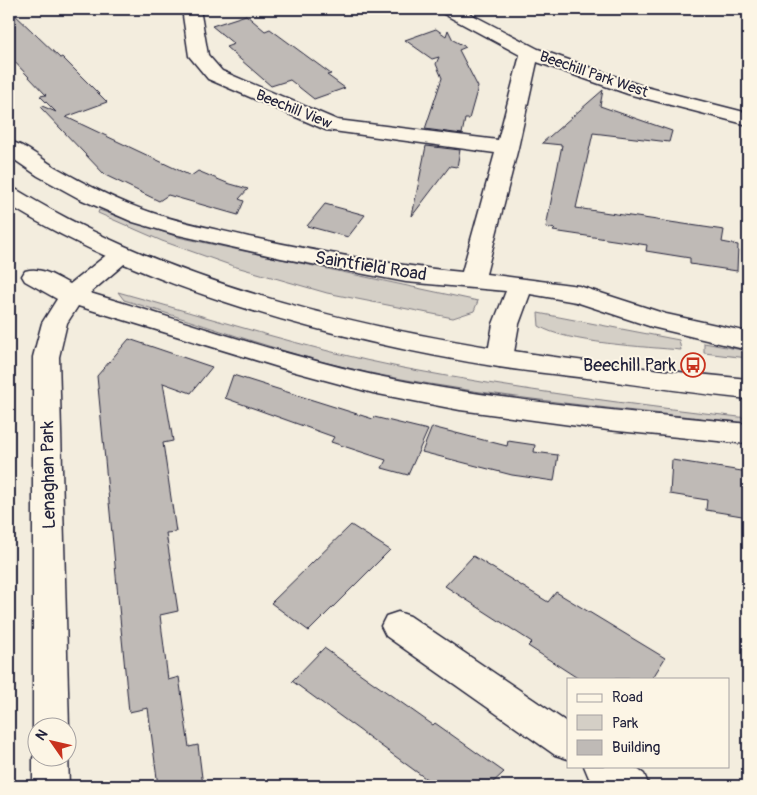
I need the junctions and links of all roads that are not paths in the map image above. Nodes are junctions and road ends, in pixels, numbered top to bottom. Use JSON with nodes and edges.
{"nodes":[{"id":1,"x":191,"y":9,"type":"edge"},
{"id":2,"x":448,"y":9,"type":"edge"},
{"id":3,"x":531,"y":53,"type":"junction"},
{"id":4,"x":748,"y":119,"type":"edge"},
{"id":5,"x":9,"y":147,"type":"edge"},
{"id":6,"x":507,"y":148,"type":"junction"},
{"id":7,"x":9,"y":195,"type":"edge"},
{"id":8,"x":122,"y":254,"type":"junction"},
{"id":9,"x":34,"y":276,"type":"dead end"},
{"id":10,"x":472,"y":280,"type":"junction"},
{"id":11,"x":521,"y":285,"type":"junction"},
{"id":12,"x":72,"y":296,"type":"junction"},
{"id":13,"x":748,"y":341,"type":"edge"},
{"id":14,"x":500,"y":358,"type":"junction"},
{"id":15,"x":748,"y":388,"type":"edge"},
{"id":16,"x":748,"y":434,"type":"edge"},
{"id":17,"x":398,"y":626,"type":"dead end"},
{"id":18,"x":51,"y":718,"type":"edge"},
{"id":19,"x":567,"y":742,"type":"edge"},
{"id":20,"x":51,"y":768,"type":"edge"},
{"id":21,"x":605,"y":768,"type":"edge"},
{"id":22,"x":51,"y":786,"type":"edge"},
{"id":23,"x":631,"y":786,"type":"edge"}],
"edges":[{"from":1,"to":6,"type":"main road","name":"Beechill View"},
{"from":2,"to":3,"type":"main road","name":"Beechill Park West"},
{"from":3,"to":4,"type":"main road","name":"Beechill Park West"},
{"from":3,"to":6,"type":"main road"},
{"from":5,"to":10,"type":"main road","name":"Saintfield Road"},
{"from":6,"to":10,"type":"main road"},
{"from":7,"to":8,"type":"main road"},
{"from":8,"to":12,"type":"main road","name":"Lenaghan Park"},
{"from":8,"to":14,"type":"main road"},
{"from":9,"to":12,"type":"main road"},
{"from":10,"to":11,"type":"main road","name":"Saintfield Road"},
{"from":11,"to":13,"type":"main road","name":"Saintfield Road"},
{"from":11,"to":14,"type":"main road"},
{"from":12,"to":16,"type":"main road"},
{"from":12,"to":18,"type":"main road","name":"Lenaghan Park"},
{"from":14,"to":15,"type":"main road"},
{"from":17,"to":19,"type":"main road"},
{"from":20,"to":22,"type":"main road"},
{"from":21,"to":23,"type":"main road"}]}
